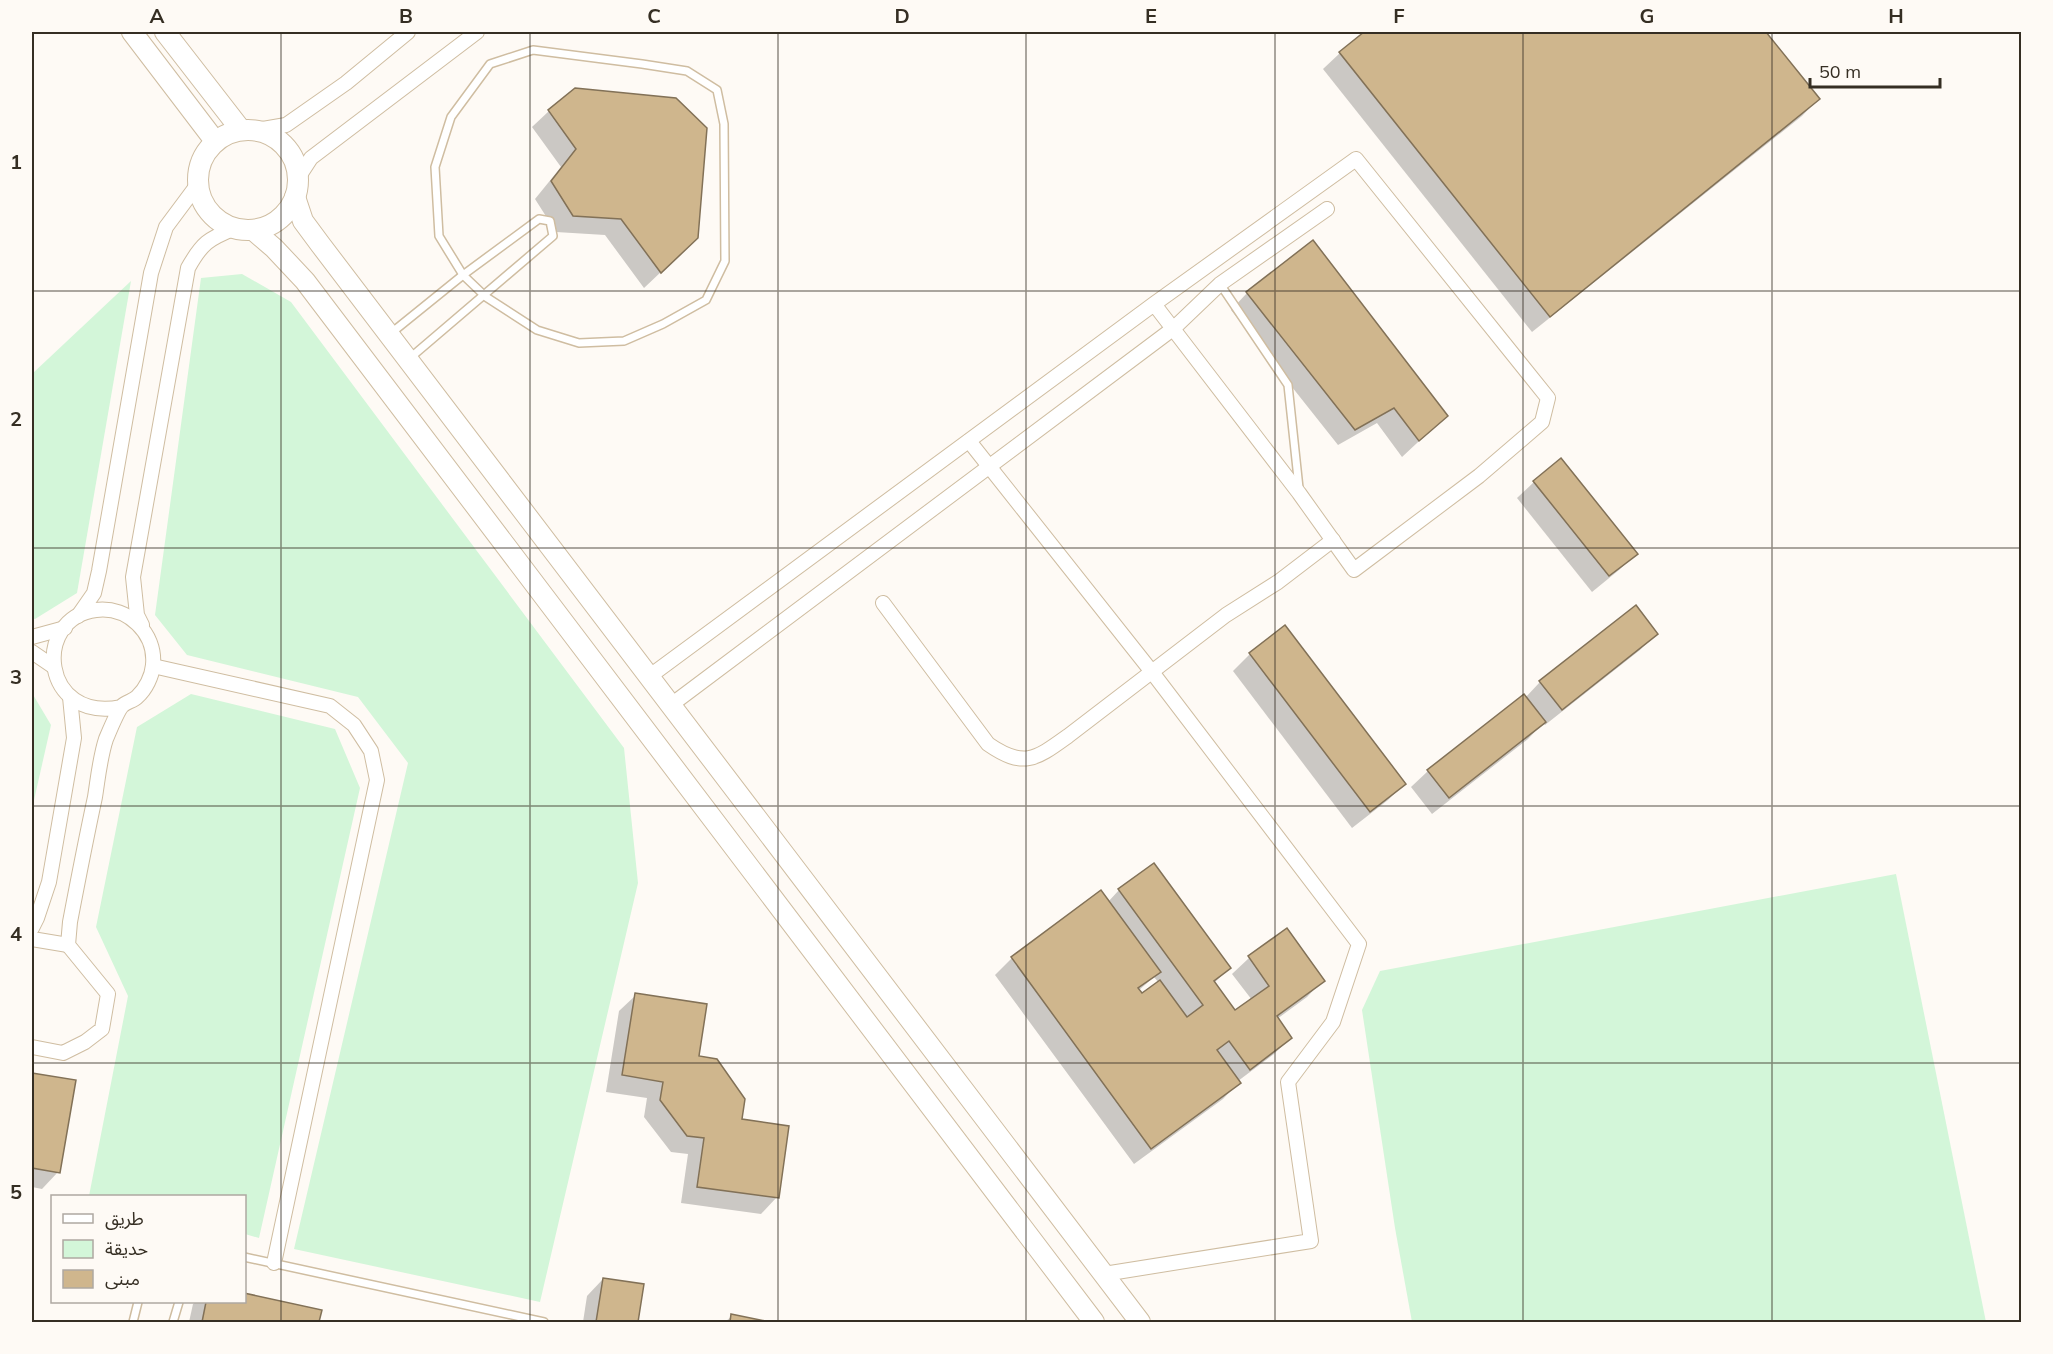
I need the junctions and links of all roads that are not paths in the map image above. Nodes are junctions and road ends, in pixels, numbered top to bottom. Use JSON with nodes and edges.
{"nodes":[{"id":1,"x":132,"y":32,"type":"edge"},
{"id":2,"x":165,"y":32,"type":"edge"},
{"id":3,"x":408,"y":32,"type":"edge"},
{"id":4,"x":477,"y":32,"type":"edge"},
{"id":5,"x":249,"y":130,"type":"junction"},
{"id":6,"x":215,"y":141,"type":"junction"},
{"id":7,"x":198,"y":184,"type":"junction"},
{"id":8,"x":296,"y":187,"type":"junction"},
{"id":9,"x":1327,"y":209,"type":"dead end"},
{"id":10,"x":244,"y":229,"type":"junction"},
{"id":11,"x":463,"y":275,"type":"junction"},
{"id":12,"x":1220,"y":284,"type":"junction"},
{"id":13,"x":484,"y":295,"type":"junction"},
{"id":14,"x":1154,"y":304,"type":"junction"},
{"id":15,"x":1174,"y":328,"type":"junction"},
{"id":16,"x":389,"y":334,"type":"junction"},
{"id":17,"x":408,"y":360,"type":"junction"},
{"id":18,"x":969,"y":441,"type":"junction"},
{"id":19,"x":989,"y":467,"type":"junction"},
{"id":20,"x":1299,"y":493,"type":"junction"},
{"id":21,"x":1333,"y":540,"type":"junction"},
{"id":22,"x":883,"y":603,"type":"dead end"},
{"id":23,"x":78,"y":616,"type":"junction"},
{"id":24,"x":64,"y":628,"type":"junction"},
{"id":25,"x":147,"y":635,"type":"junction"},
{"id":26,"x":32,"y":637,"type":"edge"},
{"id":27,"x":32,"y":652,"type":"edge"},
{"id":28,"x":153,"y":666,"type":"junction"},
{"id":29,"x":54,"y":667,"type":"junction"},
{"id":30,"x":1152,"y":672,"type":"junction"},
{"id":31,"x":650,"y":676,"type":"junction"},
{"id":32,"x":70,"y":697,"type":"junction"},
{"id":33,"x":671,"y":705,"type":"junction"},
{"id":34,"x":121,"y":707,"type":"junction"},
{"id":35,"x":34,"y":923,"type":"edge"},
{"id":36,"x":32,"y":939,"type":"edge"},
{"id":37,"x":68,"y":945,"type":"junction"},
{"id":38,"x":32,"y":1047,"type":"edge"},
{"id":39,"x":246,"y":1257,"type":"edge"},
{"id":40,"x":274,"y":1263,"type":"junction"},
{"id":41,"x":1104,"y":1274,"type":"junction"},
{"id":42,"x":138,"y":1303,"type":"edge"},
{"id":43,"x":178,"y":1303,"type":"edge"},
{"id":44,"x":508,"y":1319,"type":"edge"},
{"id":45,"x":133,"y":1323,"type":"edge"},
{"id":46,"x":173,"y":1323,"type":"edge"},
{"id":47,"x":544,"y":1323,"type":"edge"},
{"id":48,"x":1094,"y":1323,"type":"edge"},
{"id":49,"x":1140,"y":1323,"type":"edge"}],
"edges":[{"from":1,"to":6,"type":"main road"},
{"from":2,"to":5,"type":"main road"},
{"from":3,"to":5,"type":"street"},
{"from":4,"to":8,"type":"street"},
{"from":5,"to":6,"type":"main road"},
{"from":5,"to":8,"type":"main road"},
{"from":6,"to":7,"type":"main road"},
{"from":7,"to":10,"type":"main road"},
{"from":7,"to":23,"type":"street"},
{"from":8,"to":10,"type":"main road"},
{"from":8,"to":16,"type":"main road"},
{"from":9,"to":12,"type":"street"},
{"from":10,"to":25,"type":"street"},
{"from":10,"to":48,"type":"main road"},
{"from":11,"to":13,"type":"lane"},
{"from":11,"to":13,"type":"lane"},
{"from":11,"to":13,"type":"lane"},
{"from":11,"to":16,"type":"lane"},
{"from":12,"to":15,"type":"street"},
{"from":12,"to":20,"type":"lane"},
{"from":13,"to":17,"type":"lane"},
{"from":14,"to":15,"type":"street"},
{"from":14,"to":18,"type":"street"},
{"from":14,"to":21,"type":"street"},
{"from":15,"to":19,"type":"street"},
{"from":15,"to":20,"type":"street"},
{"from":16,"to":17,"type":"main road"},
{"from":17,"to":31,"type":"main road"},
{"from":18,"to":19,"type":"street"},
{"from":18,"to":31,"type":"street"},
{"from":19,"to":30,"type":"street"},
{"from":19,"to":33,"type":"street"},
{"from":20,"to":21,"type":"street"},
{"from":21,"to":30,"type":"street"},
{"from":22,"to":30,"type":"street"},
{"from":23,"to":24,"type":"street"},
{"from":23,"to":25,"type":"street"},
{"from":24,"to":26,"type":"street"},
{"from":24,"to":29,"type":"street"},
{"from":25,"to":28,"type":"street"},
{"from":27,"to":29,"type":"street"},
{"from":28,"to":34,"type":"street"},
{"from":28,"to":40,"type":"street"},
{"from":29,"to":32,"type":"street"},
{"from":30,"to":41,"type":"street"},
{"from":31,"to":33,"type":"main road"},
{"from":32,"to":34,"type":"street"},
{"from":32,"to":35,"type":"street"},
{"from":33,"to":41,"type":"main road"},
{"from":34,"to":37,"type":"street"},
{"from":36,"to":37,"type":"street"},
{"from":37,"to":38,"type":"street"},
{"from":39,"to":40,"type":"lane"},
{"from":40,"to":44,"type":"lane"},
{"from":41,"to":49,"type":"main road"},
{"from":42,"to":45,"type":"lane"},
{"from":43,"to":46,"type":"lane"},
{"from":44,"to":47,"type":"lane"}]}
